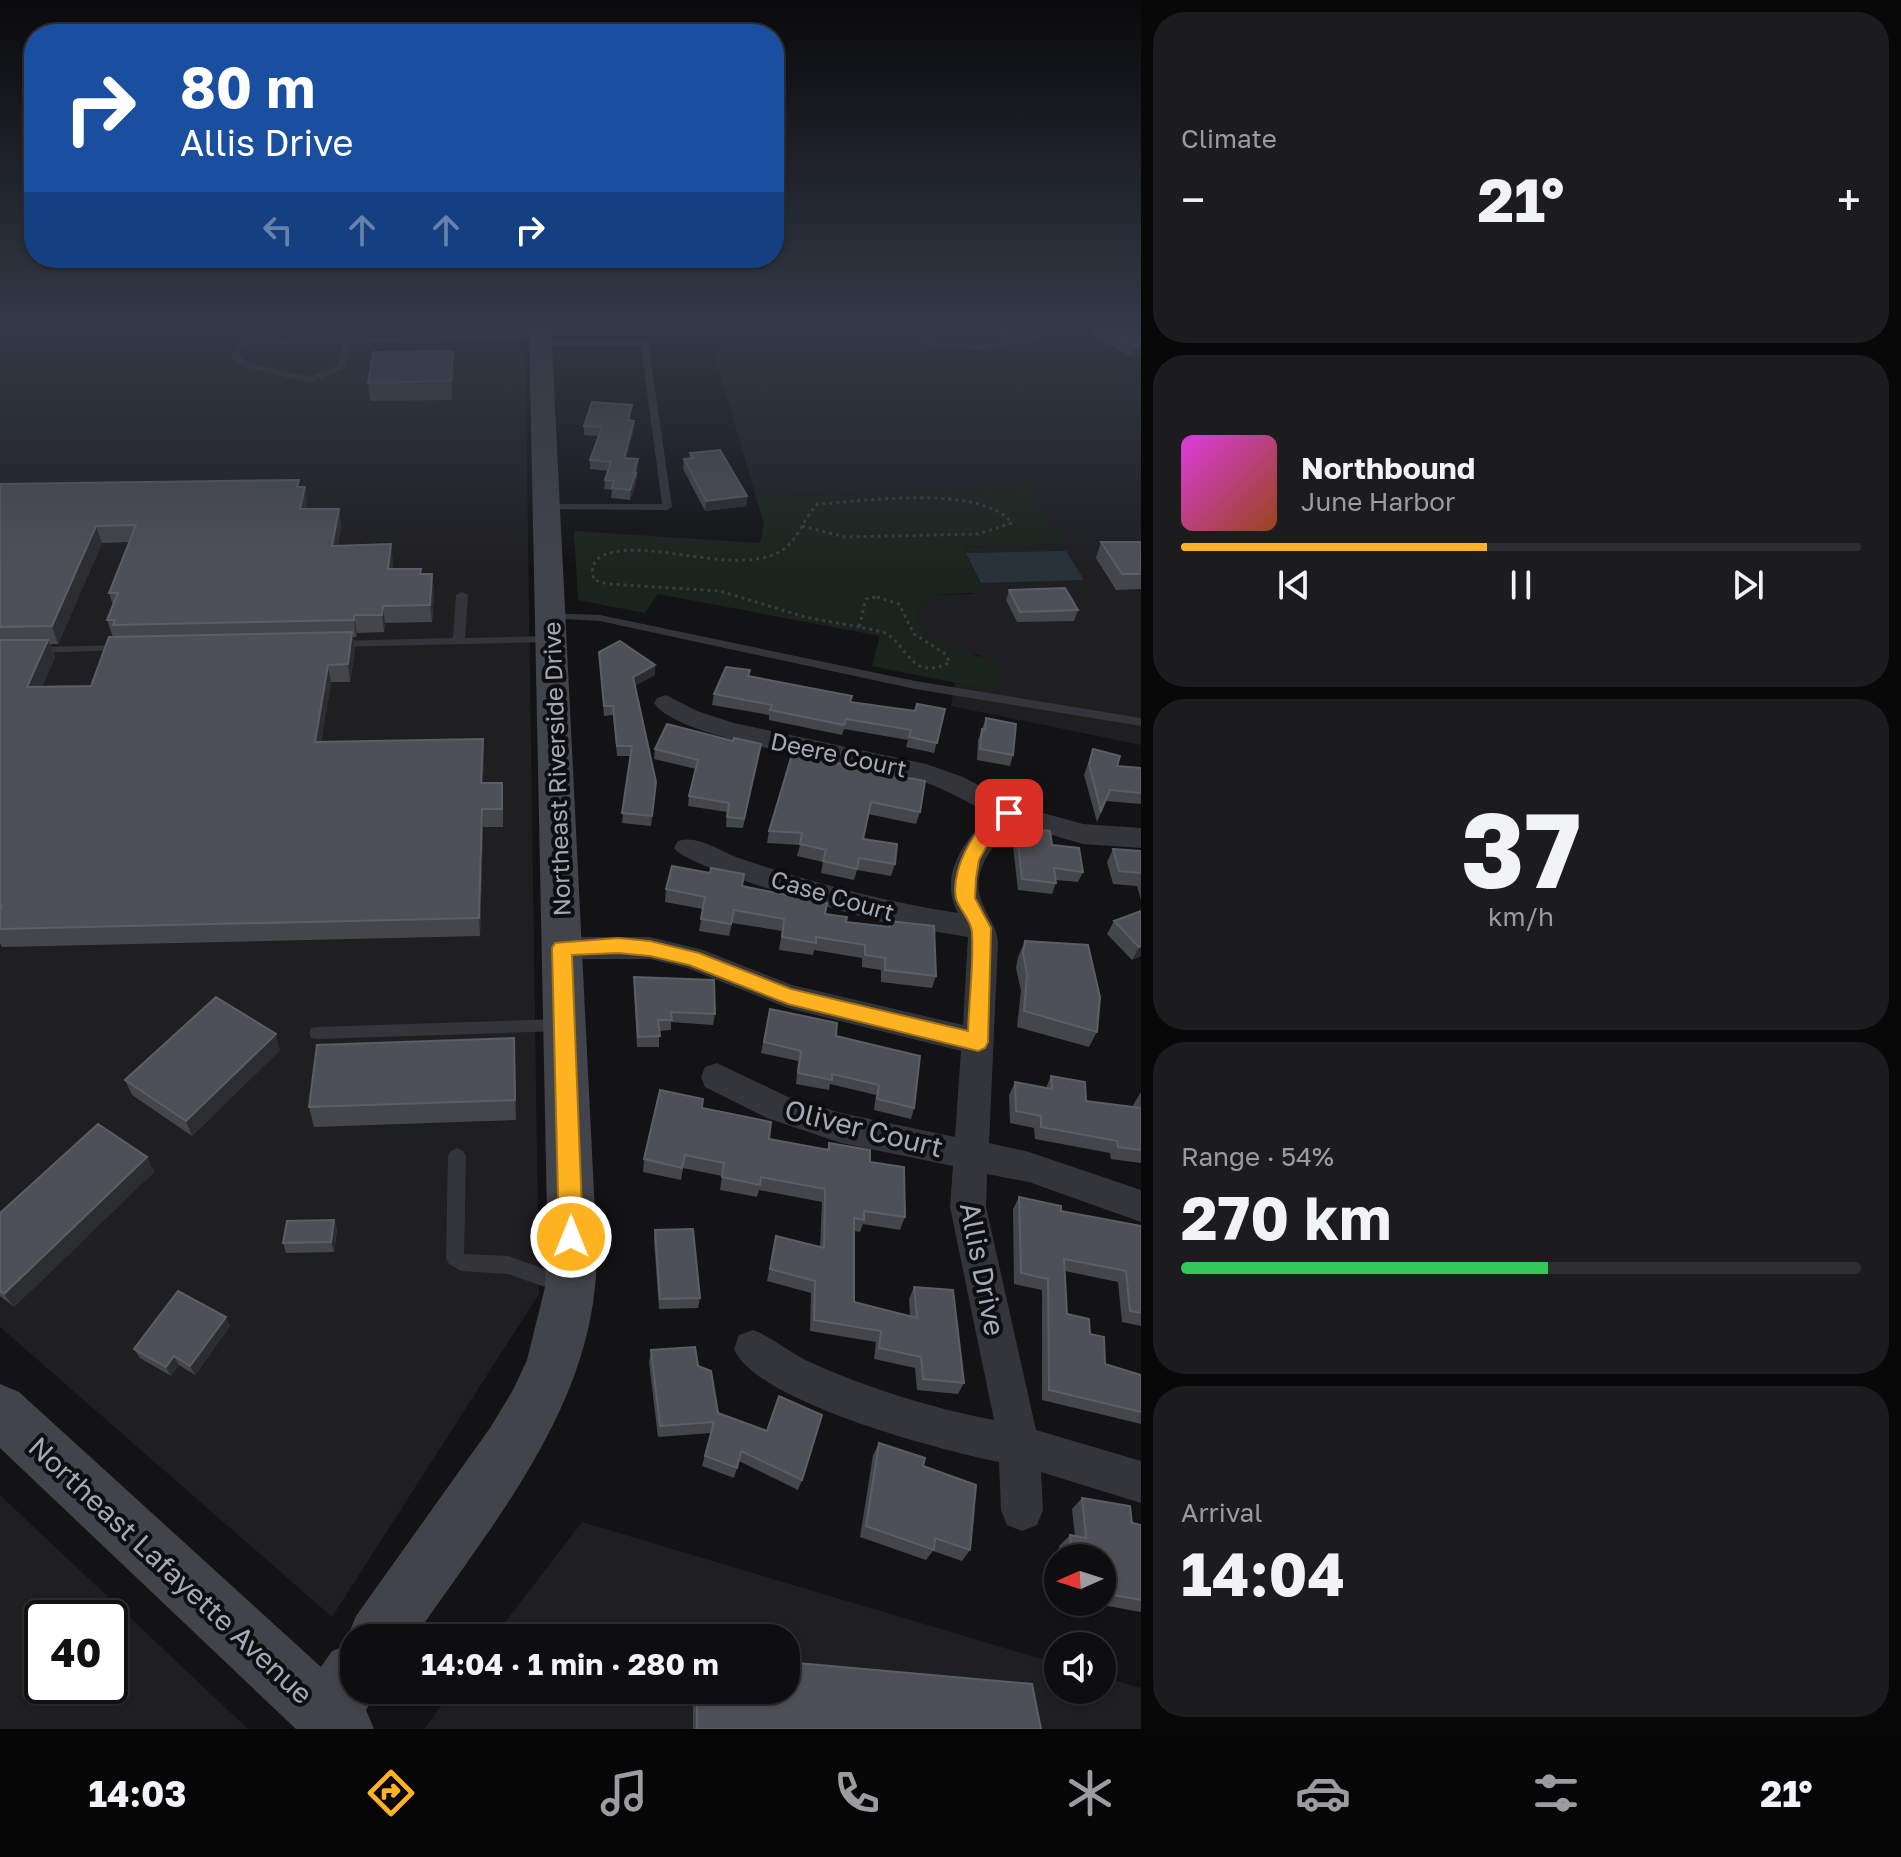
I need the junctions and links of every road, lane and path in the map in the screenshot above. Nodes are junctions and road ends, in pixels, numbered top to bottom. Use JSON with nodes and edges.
{"nodes":[{"id":1,"x":543,"y":408,"type":"edge"},
{"id":2,"x":654,"y":408,"type":"edge"},
{"id":3,"x":546,"y":507,"type":"junction"},
{"id":4,"x":802,"y":526,"type":"junction"},
{"id":5,"x":462,"y":595,"type":"dead end"},
{"id":6,"x":550,"y":627,"type":"junction"},
{"id":7,"x":859,"y":627,"type":"junction"},
{"id":8,"x":459,"y":641,"type":"junction"},
{"id":9,"x":318,"y":644,"type":"edge"},
{"id":10,"x":143,"y":648,"type":"edge"},
{"id":11,"x":0,"y":651,"type":"edge"},
{"id":12,"x":666,"y":703,"type":"dead end"},
{"id":13,"x":1141,"y":722,"type":"edge"},
{"id":14,"x":1009,"y":813,"type":"junction"},
{"id":15,"x":1141,"y":838,"type":"edge"},
{"id":16,"x":688,"y":848,"type":"dead end"},
{"id":17,"x":982,"y":928,"type":"junction"},
{"id":18,"x":562,"y":948,"type":"junction"},
{"id":19,"x":565,"y":1025,"type":"junction"},
{"id":20,"x":317,"y":1033,"type":"dead end"},
{"id":21,"x":978,"y":1042,"type":"junction"},
{"id":22,"x":717,"y":1077,"type":"dead end"},
{"id":23,"x":969,"y":1154,"type":"junction"},
{"id":24,"x":457,"y":1156,"type":"dead end"},
{"id":25,"x":1141,"y":1206,"type":"edge"},
{"id":26,"x":570,"y":1287,"type":"junction"},
{"id":27,"x":753,"y":1349,"type":"dead end"},
{"id":28,"x":0,"y":1411,"type":"edge"},
{"id":29,"x":1019,"y":1445,"type":"junction"},
{"id":30,"x":1141,"y":1482,"type":"edge"},
{"id":31,"x":1022,"y":1510,"type":"dead end"},
{"id":32,"x":388,"y":1624,"type":"edge"},
{"id":33,"x":334,"y":1711,"type":"edge"}],
"edges":[{"from":1,"to":3,"type":"street","name":"Northeast Riverside Drive"},
{"from":2,"to":3,"type":"lane"},
{"from":3,"to":6,"type":"street","name":"Northeast Riverside Drive"},
{"from":4,"to":4,"type":"path"},
{"from":4,"to":7,"type":"path"},
{"from":5,"to":8,"type":"lane"},
{"from":6,"to":8,"type":"lane"},
{"from":6,"to":13,"type":"lane"},
{"from":6,"to":18,"type":"street","name":"Northeast Riverside Drive"},
{"from":7,"to":7,"type":"path"},
{"from":8,"to":9,"type":"lane"},
{"from":10,"to":11,"type":"lane"},
{"from":12,"to":14,"type":"street","name":"Deere Court"},
{"from":14,"to":15,"type":"street"},
{"from":14,"to":17,"type":"street","name":"Allis Drive"},
{"from":16,"to":17,"type":"street","name":"Case Court"},
{"from":17,"to":21,"type":"street","name":"Allis Drive"},
{"from":18,"to":19,"type":"street","name":"Northeast Riverside Drive"},
{"from":18,"to":21,"type":"street"},
{"from":19,"to":20,"type":"lane"},
{"from":19,"to":26,"type":"street","name":"Northeast Riverside Drive"},
{"from":21,"to":23,"type":"street","name":"Allis Drive"},
{"from":22,"to":23,"type":"street","name":"Oliver Court"},
{"from":23,"to":25,"type":"street","name":"Oliver Court"},
{"from":23,"to":29,"type":"street","name":"Allis Drive"},
{"from":24,"to":26,"type":"lane"},
{"from":26,"to":32,"type":"street","name":"Northeast Riverside Drive"},
{"from":27,"to":29,"type":"street"},
{"from":28,"to":33,"type":"street","name":"Northeast Lafayette Avenue"},
{"from":29,"to":30,"type":"street"},
{"from":29,"to":31,"type":"street","name":"Allis Drive"}]}
